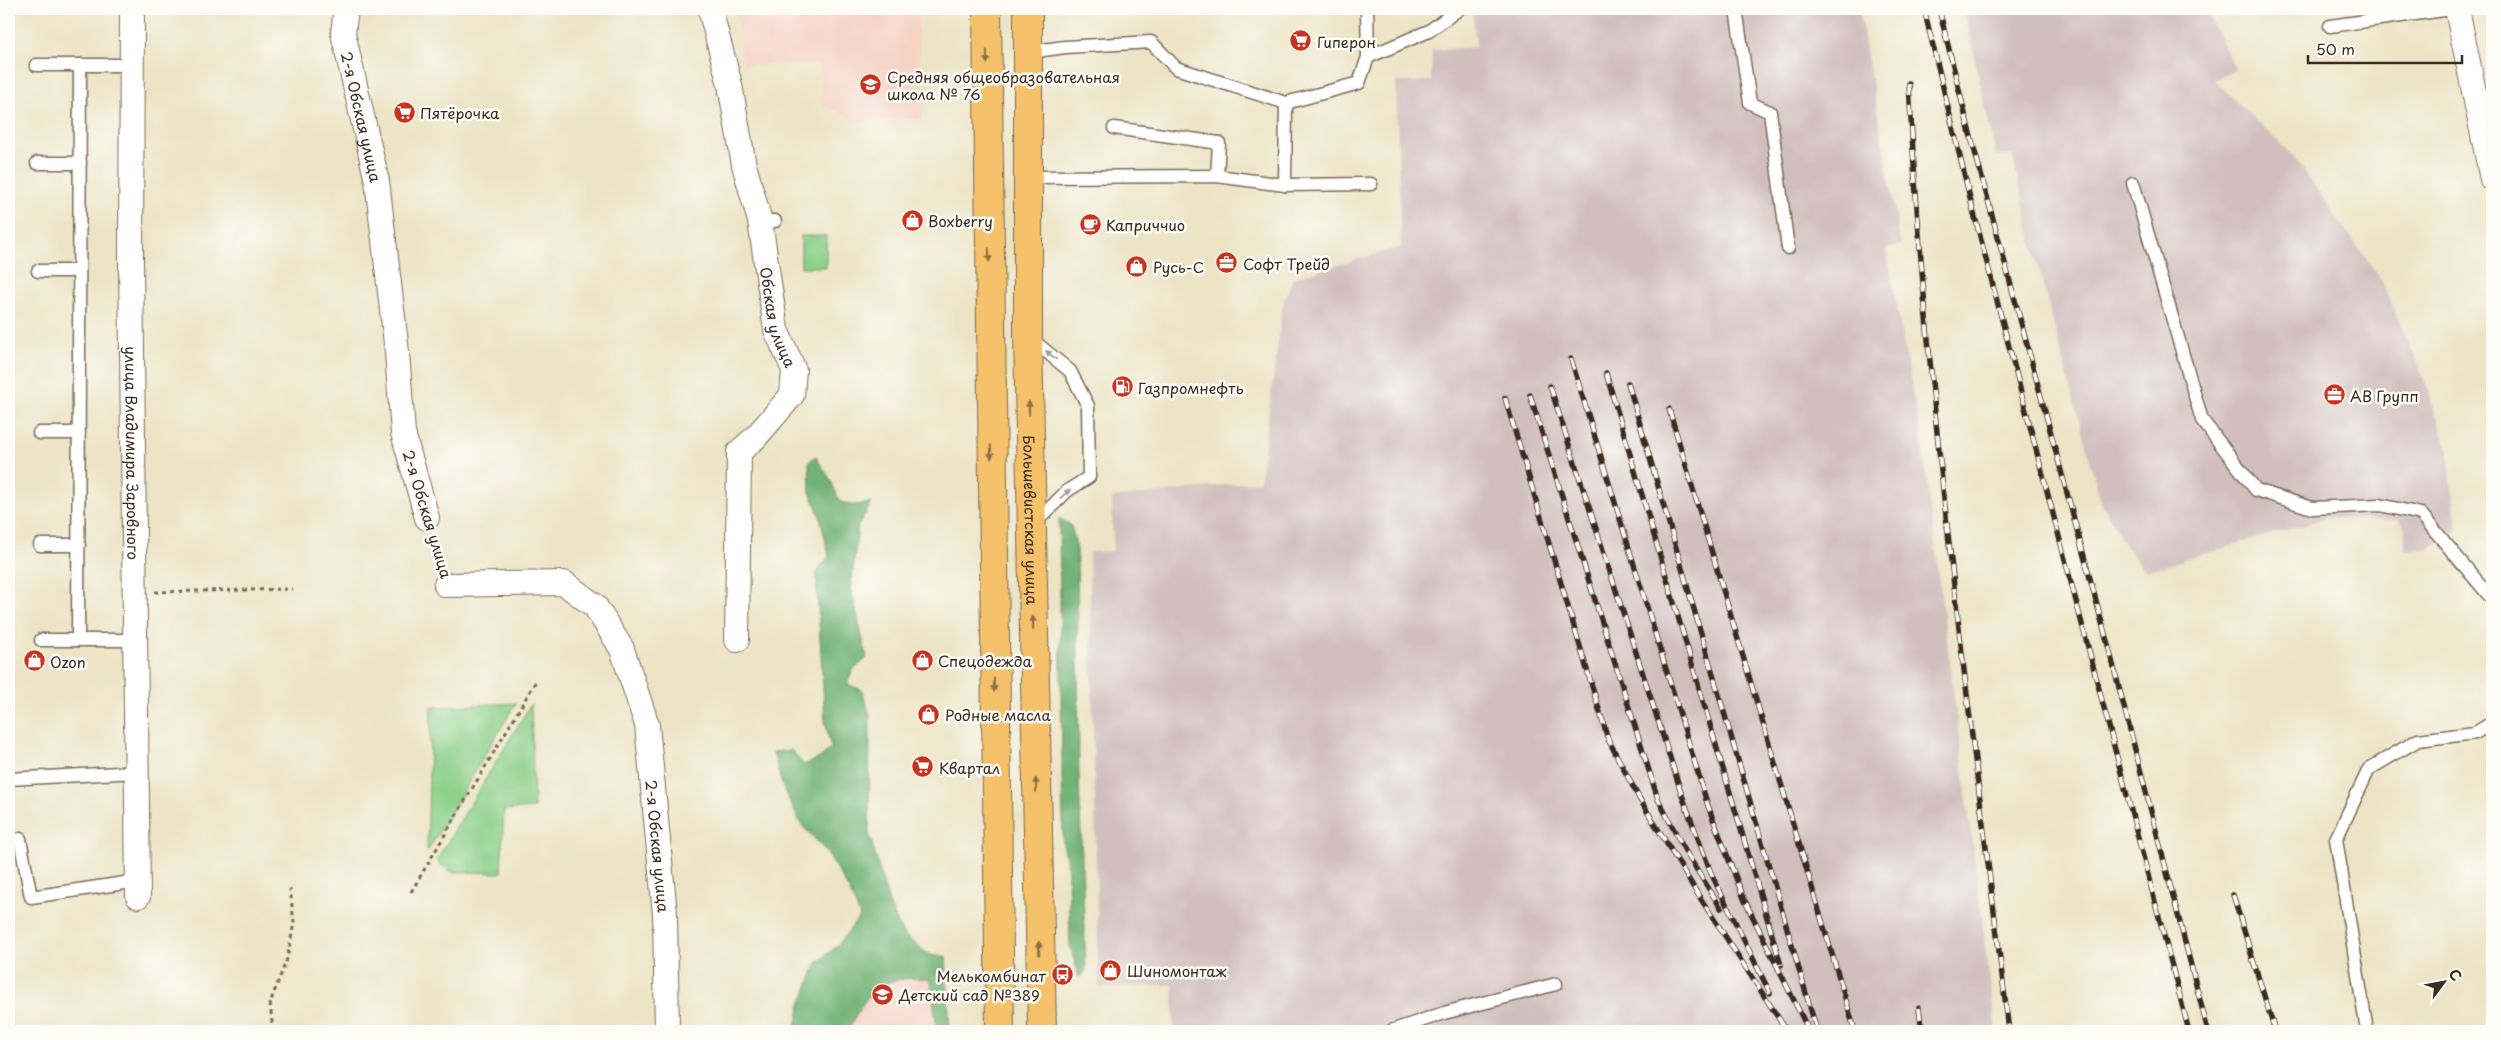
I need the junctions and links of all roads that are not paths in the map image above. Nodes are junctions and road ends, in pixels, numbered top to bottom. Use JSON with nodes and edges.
{"nodes":[{"id":1,"x":132,"y":9,"type":"edge"},
{"id":2,"x":346,"y":9,"type":"edge"},
{"id":3,"x":710,"y":9,"type":"edge"},
{"id":4,"x":987,"y":9,"type":"edge"},
{"id":5,"x":1028,"y":9,"type":"edge"},
{"id":6,"x":1366,"y":9,"type":"edge"},
{"id":7,"x":1459,"y":9,"type":"edge"},
{"id":8,"x":1736,"y":9,"type":"edge"},
{"id":9,"x":2451,"y":9,"type":"edge"},
{"id":10,"x":2457,"y":9,"type":"edge"},
{"id":11,"x":2330,"y":26,"type":"dead end"},
{"id":12,"x":1029,"y":52,"type":"junction"},
{"id":13,"x":1368,"y":57,"type":"junction"},
{"id":14,"x":36,"y":65,"type":"dead end"},
{"id":15,"x":80,"y":65,"type":"junction"},
{"id":16,"x":132,"y":65,"type":"junction"},
{"id":17,"x":1286,"y":103,"type":"junction"},
{"id":18,"x":1114,"y":128,"type":"dead end"},
{"id":19,"x":37,"y":163,"type":"dead end"},
{"id":20,"x":80,"y":163,"type":"junction"},
{"id":21,"x":1217,"y":176,"type":"junction"},
{"id":22,"x":1028,"y":177,"type":"junction"},
{"id":23,"x":2492,"y":179,"type":"edge"},
{"id":24,"x":2133,"y":183,"type":"dead end"},
{"id":25,"x":1371,"y":184,"type":"dead end"},
{"id":26,"x":1285,"y":185,"type":"junction"},
{"id":27,"x":1788,"y":248,"type":"dead end"},
{"id":28,"x":79,"y":271,"type":"junction"},
{"id":29,"x":38,"y":272,"type":"dead end"},
{"id":30,"x":1028,"y":336,"type":"junction"},
{"id":31,"x":39,"y":433,"type":"dead end"},
{"id":32,"x":79,"y":433,"type":"junction"},
{"id":33,"x":428,"y":518,"type":"road end"},
{"id":34,"x":1031,"y":528,"type":"junction"},
{"id":35,"x":40,"y":545,"type":"dead end"},
{"id":36,"x":79,"y":545,"type":"junction"},
{"id":37,"x":446,"y":585,"type":"road end"},
{"id":38,"x":2492,"y":599,"type":"edge"},
{"id":39,"x":41,"y":640,"type":"dead end"},
{"id":40,"x":78,"y":640,"type":"junction"},
{"id":41,"x":136,"y":640,"type":"junction"},
{"id":42,"x":737,"y":640,"type":"dead end"},
{"id":43,"x":2492,"y":723,"type":"edge"},
{"id":44,"x":137,"y":772,"type":"junction"},
{"id":45,"x":9,"y":779,"type":"edge"},
{"id":46,"x":20,"y":839,"type":"dead end"},
{"id":47,"x":138,"y":888,"type":"joint"},
{"id":48,"x":1556,"y":984,"type":"dead end"},
{"id":49,"x":666,"y":1031,"type":"edge"},
{"id":50,"x":1000,"y":1031,"type":"edge"},
{"id":51,"x":1042,"y":1031,"type":"edge"},
{"id":52,"x":1391,"y":1031,"type":"edge"},
{"id":53,"x":2367,"y":1031,"type":"edge"}],
"edges":[{"from":1,"to":16,"type":"street","name":"улица Владимира Заровного"},
{"from":2,"to":33,"type":"street","name":"2-я Обская улица"},
{"from":3,"to":42,"type":"street","name":"Обская улица"},
{"from":4,"to":50,"type":"highway","one_way":true},
{"from":5,"to":12,"type":"highway","name":"Большевистская улица"},
{"from":6,"to":13,"type":"lane"},
{"from":7,"to":13,"type":"lane"},
{"from":8,"to":27,"type":"lane"},
{"from":9,"to":11,"type":"lane"},
{"from":10,"to":23,"type":"street"},
{"from":12,"to":17,"type":"lane"},
{"from":12,"to":22,"type":"highway","name":"Большевистская улица"},
{"from":13,"to":17,"type":"lane"},
{"from":14,"to":15,"type":"lane"},
{"from":15,"to":16,"type":"lane"},
{"from":15,"to":20,"type":"lane"},
{"from":16,"to":41,"type":"street","name":"улица Владимира Заровного"},
{"from":17,"to":26,"type":"lane"},
{"from":18,"to":21,"type":"lane"},
{"from":19,"to":20,"type":"lane"},
{"from":20,"to":28,"type":"lane"},
{"from":21,"to":22,"type":"lane"},
{"from":21,"to":26,"type":"lane"},
{"from":22,"to":30,"type":"highway","name":"Большевистская улица"},
{"from":24,"to":38,"type":"lane"},
{"from":25,"to":26,"type":"lane"},
{"from":28,"to":29,"type":"lane"},
{"from":28,"to":32,"type":"lane"},
{"from":34,"to":30,"type":"highway","name":"Большевистская улица","one_way":true},
{"from":34,"to":30,"type":"lane","one_way":true},
{"from":31,"to":32,"type":"lane"},
{"from":32,"to":36,"type":"lane"},
{"from":51,"to":34,"type":"highway","name":"Большевистская улица","one_way":true},
{"from":35,"to":36,"type":"lane"},
{"from":36,"to":40,"type":"lane"},
{"from":37,"to":49,"type":"street","name":"2-я Обская улица"},
{"from":39,"to":40,"type":"lane"},
{"from":40,"to":41,"type":"lane"},
{"from":41,"to":44,"type":"street","name":"улица Владимира Заровного"},
{"from":43,"to":53,"type":"lane"},
{"from":44,"to":45,"type":"lane"},
{"from":44,"to":47,"type":"street","name":"улица Владимира Заровного"},
{"from":46,"to":47,"type":"lane"},
{"from":48,"to":52,"type":"lane"}]}
